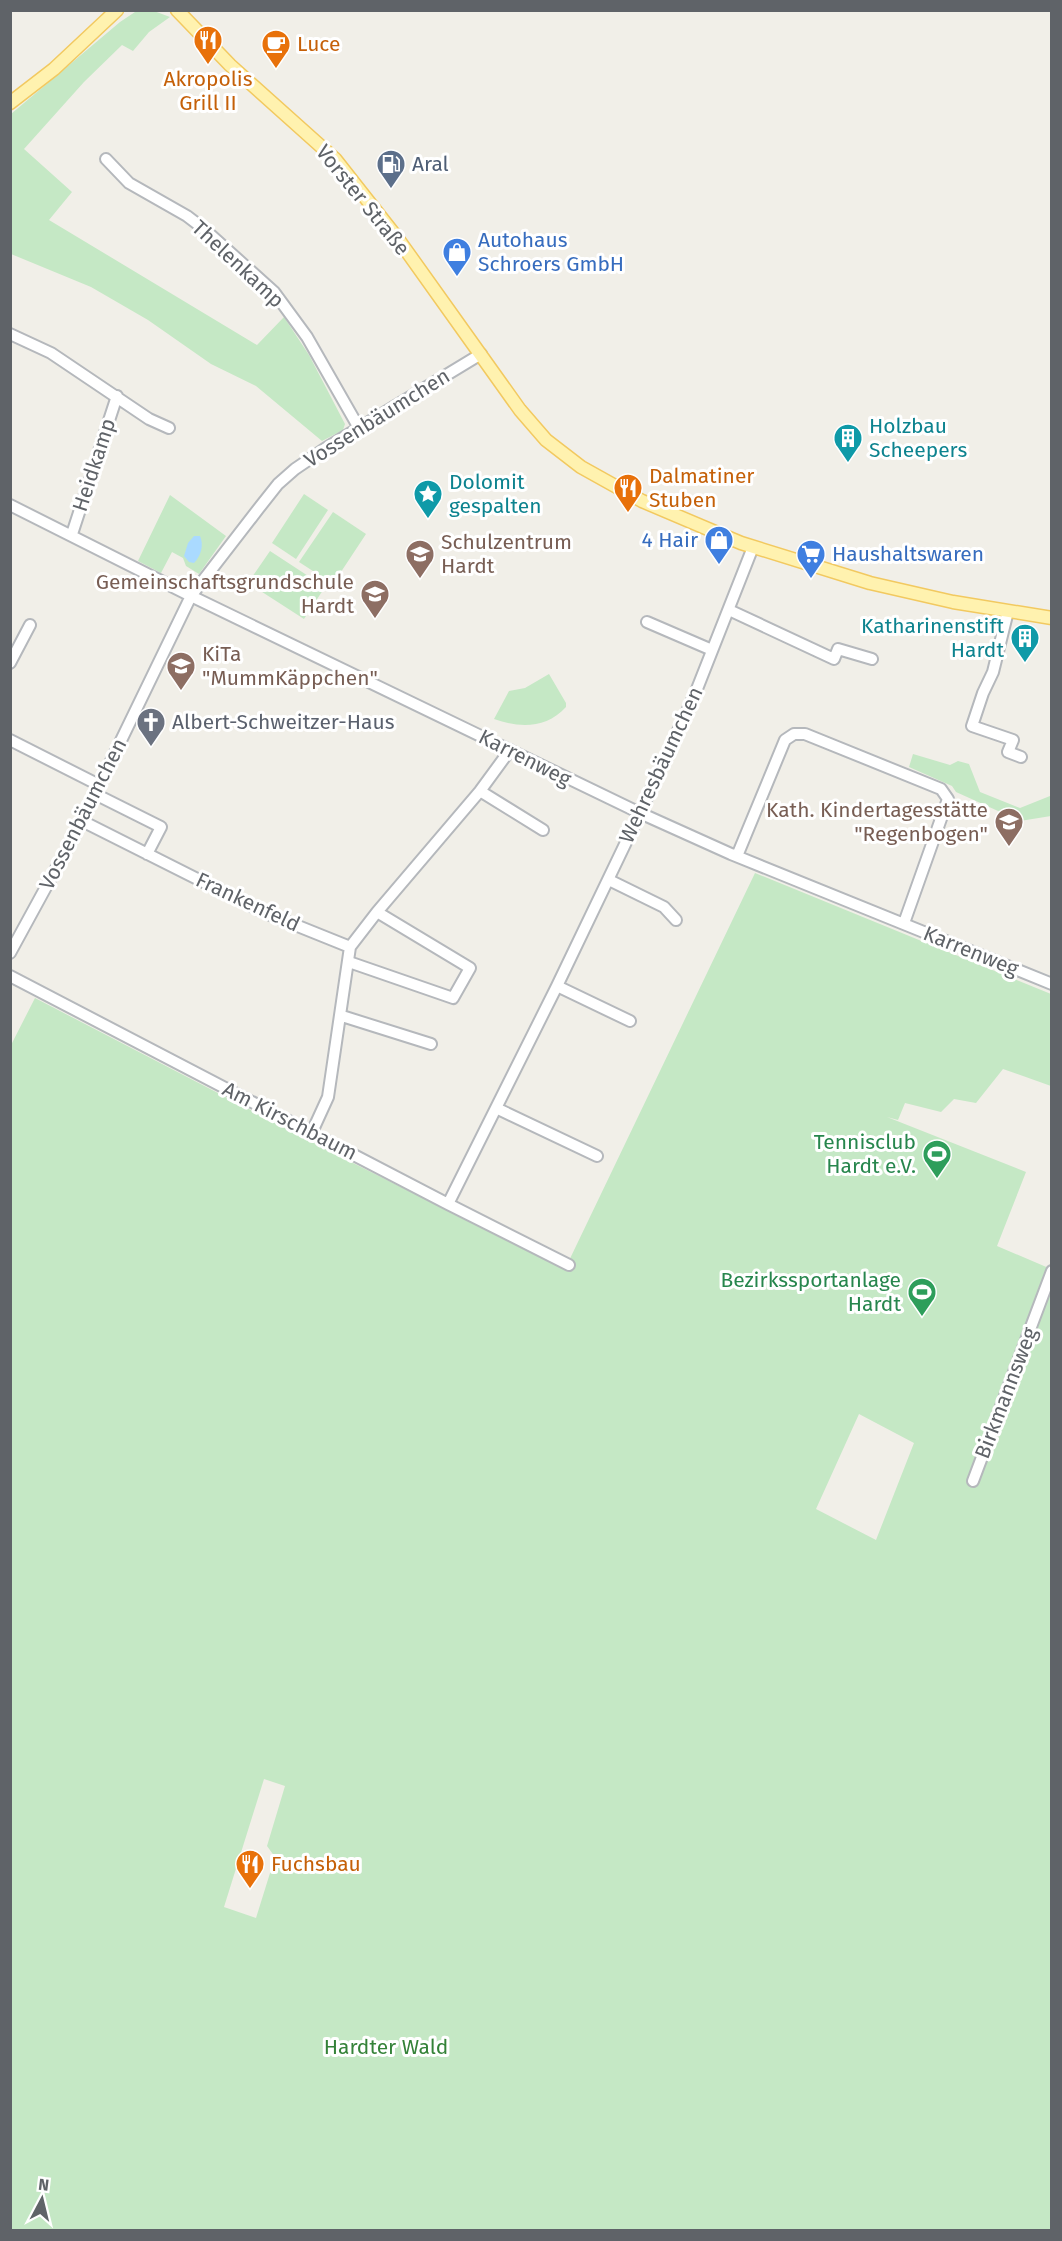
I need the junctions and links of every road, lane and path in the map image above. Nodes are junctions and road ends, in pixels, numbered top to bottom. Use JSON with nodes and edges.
{"nodes":[{"id":1,"x":117,"y":10,"type":"edge"},
{"id":2,"x":177,"y":10,"type":"edge"},
{"id":3,"x":10,"y":103,"type":"edge"},
{"id":4,"x":106,"y":159,"type":"dead end"},
{"id":5,"x":10,"y":334,"type":"edge"},
{"id":6,"x":481,"y":354,"type":"junction"},
{"id":7,"x":117,"y":396,"type":"junction"},
{"id":8,"x":169,"y":428,"type":"dead end"},
{"id":9,"x":359,"y":429,"type":"junction"},
{"id":10,"x":10,"y":505,"type":"edge"},
{"id":11,"x":72,"y":534,"type":"junction"},
{"id":12,"x":753,"y":547,"type":"junction"},
{"id":13,"x":191,"y":596,"type":"junction"},
{"id":14,"x":729,"y":610,"type":"junction"},
{"id":15,"x":1008,"y":611,"type":"junction"},
{"id":16,"x":1052,"y":618,"type":"edge"},
{"id":17,"x":647,"y":622,"type":"dead end"},
{"id":18,"x":30,"y":625,"type":"dead end"},
{"id":19,"x":712,"y":650,"type":"junction"},
{"id":20,"x":872,"y":659,"type":"dead end"},
{"id":21,"x":10,"y":663,"type":"edge"},
{"id":22,"x":10,"y":740,"type":"edge"},
{"id":23,"x":510,"y":750,"type":"junction"},
{"id":24,"x":1021,"y":757,"type":"dead end"},
{"id":25,"x":97,"y":789,"type":"junction"},
{"id":26,"x":480,"y":792,"type":"junction"},
{"id":27,"x":640,"y":813,"type":"junction"},
{"id":28,"x":82,"y":821,"type":"junction"},
{"id":29,"x":543,"y":830,"type":"dead end"},
{"id":30,"x":147,"y":854,"type":"junction"},
{"id":31,"x":737,"y":856,"type":"junction"},
{"id":32,"x":609,"y":880,"type":"junction"},
{"id":33,"x":377,"y":912,"type":"junction"},
{"id":34,"x":676,"y":920,"type":"dead end"},
{"id":35,"x":904,"y":923,"type":"junction"},
{"id":36,"x":350,"y":947,"type":"junction"},
{"id":37,"x":10,"y":953,"type":"edge"},
{"id":38,"x":349,"y":962,"type":"junction"},
{"id":39,"x":10,"y":976,"type":"edge"},
{"id":40,"x":1052,"y":984,"type":"edge"},
{"id":41,"x":557,"y":986,"type":"junction"},
{"id":42,"x":342,"y":1016,"type":"junction"},
{"id":43,"x":630,"y":1021,"type":"dead end"},
{"id":44,"x":431,"y":1044,"type":"dead end"},
{"id":45,"x":496,"y":1108,"type":"junction"},
{"id":46,"x":312,"y":1132,"type":"junction"},
{"id":47,"x":597,"y":1156,"type":"dead end"},
{"id":48,"x":448,"y":1204,"type":"junction"},
{"id":49,"x":570,"y":1265,"type":"dead end"},
{"id":50,"x":1052,"y":1271,"type":"edge"},
{"id":51,"x":973,"y":1481,"type":"dead end"}],
"edges":[{"from":1,"to":3,"type":"main road"},
{"from":2,"to":6,"type":"main road","name":"Vorster Straße"},
{"from":4,"to":9,"type":"street","name":"Thelenkamp"},
{"from":5,"to":7,"type":"street","name":"Heidkamp"},
{"from":6,"to":9,"type":"street","name":"Vossenbäumchen"},
{"from":6,"to":12,"type":"main road","name":"Vorster Straße"},
{"from":7,"to":8,"type":"street","name":"Heidkamp"},
{"from":7,"to":11,"type":"street","name":"Heidkamp"},
{"from":9,"to":13,"type":"street","name":"Vossenbäumchen"},
{"from":10,"to":11,"type":"street","name":"Karrenweg"},
{"from":11,"to":13,"type":"street","name":"Karrenweg"},
{"from":12,"to":14,"type":"street","name":"Wehresbäumchen"},
{"from":12,"to":15,"type":"main road","name":"Vorster Straße"},
{"from":13,"to":23,"type":"street","name":"Karrenweg"},
{"from":13,"to":25,"type":"street","name":"Vossenbäumchen"},
{"from":14,"to":19,"type":"street","name":"Wehresbäumchen"},
{"from":14,"to":20,"type":"street"},
{"from":15,"to":16,"type":"main road","name":"Vorster Straße"},
{"from":15,"to":24,"type":"street"},
{"from":17,"to":19,"type":"street"},
{"from":18,"to":21,"type":"street"},
{"from":19,"to":27,"type":"street","name":"Wehresbäumchen"},
{"from":22,"to":25,"type":"street"},
{"from":23,"to":26,"type":"street"},
{"from":23,"to":27,"type":"street","name":"Karrenweg"},
{"from":25,"to":28,"type":"street","name":"Vossenbäumchen"},
{"from":25,"to":30,"type":"street"},
{"from":26,"to":29,"type":"street"},
{"from":26,"to":33,"type":"street"},
{"from":27,"to":31,"type":"street","name":"Karrenweg"},
{"from":27,"to":32,"type":"street","name":"Wehresbäumchen"},
{"from":28,"to":30,"type":"street","name":"Frankenfeld"},
{"from":28,"to":37,"type":"street","name":"Vossenbäumchen"},
{"from":30,"to":36,"type":"street","name":"Frankenfeld"},
{"from":31,"to":35,"type":"street","name":"Karrenweg"},
{"from":31,"to":35,"type":"street"},
{"from":32,"to":34,"type":"street"},
{"from":32,"to":41,"type":"street","name":"Wehresbäumchen"},
{"from":33,"to":36,"type":"street"},
{"from":33,"to":38,"type":"street"},
{"from":35,"to":40,"type":"street","name":"Karrenweg"},
{"from":36,"to":38,"type":"street"},
{"from":38,"to":42,"type":"street"},
{"from":39,"to":46,"type":"street","name":"Am Kirschbaum"},
{"from":41,"to":43,"type":"street"},
{"from":41,"to":45,"type":"street","name":"Wehresbäumchen"},
{"from":42,"to":44,"type":"street"},
{"from":42,"to":46,"type":"street"},
{"from":45,"to":47,"type":"street"},
{"from":45,"to":48,"type":"street","name":"Wehresbäumchen"},
{"from":46,"to":48,"type":"street","name":"Am Kirschbaum"},
{"from":48,"to":49,"type":"street","name":"Am Kirschbaum"},
{"from":50,"to":51,"type":"street","name":"Birkmannsweg"}]}
